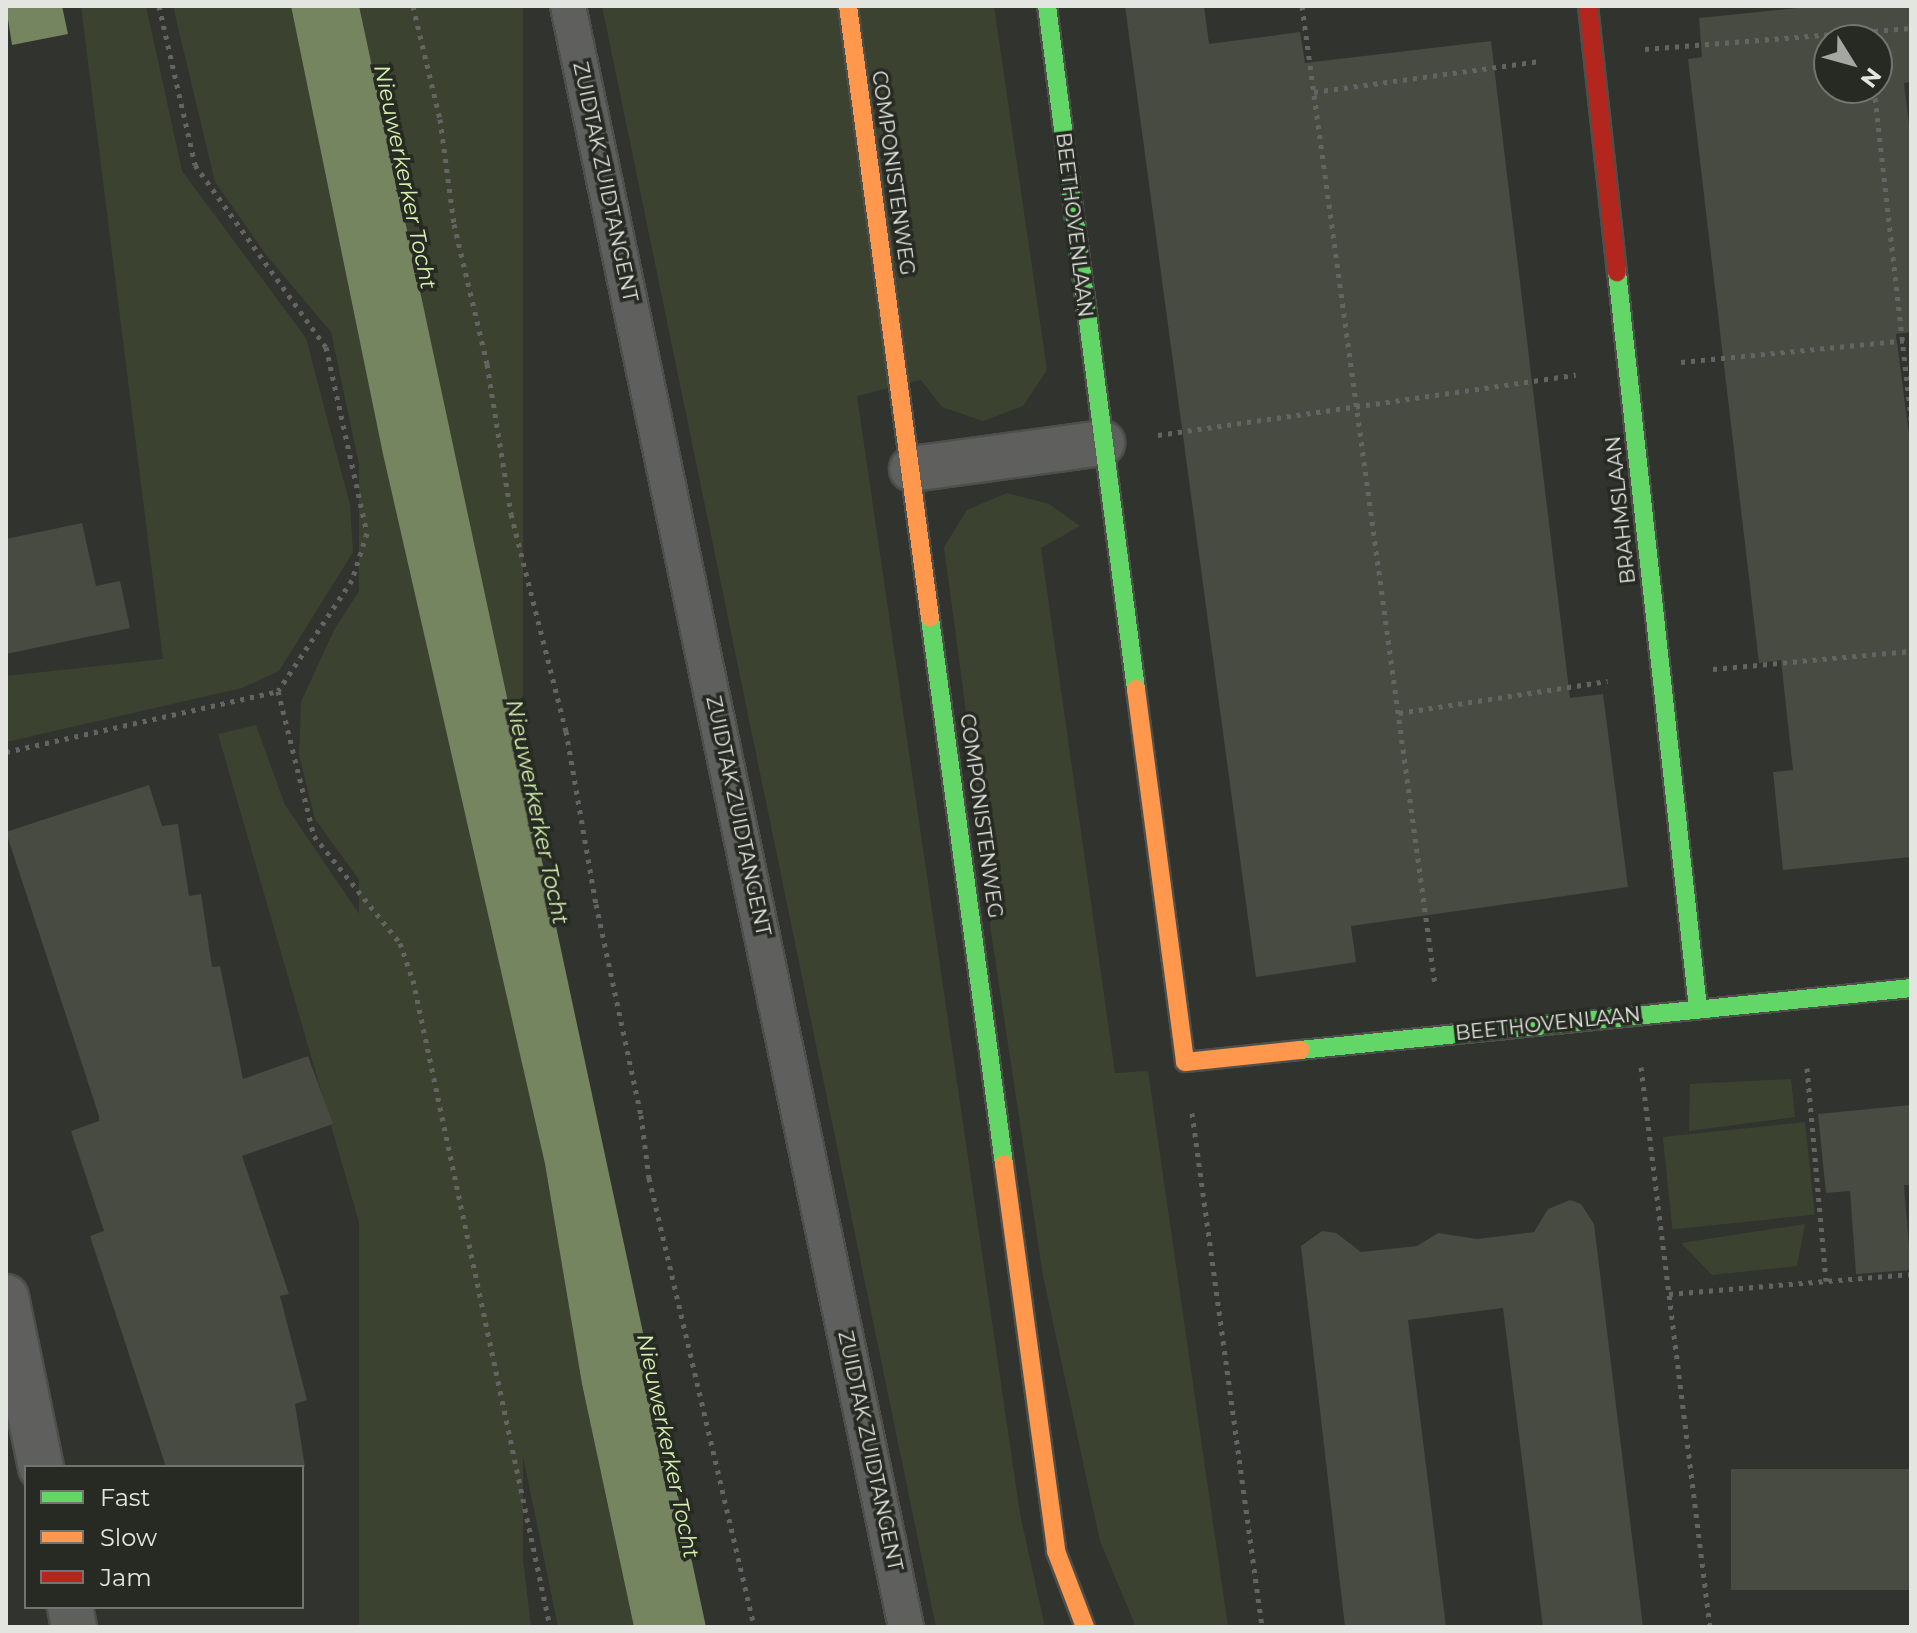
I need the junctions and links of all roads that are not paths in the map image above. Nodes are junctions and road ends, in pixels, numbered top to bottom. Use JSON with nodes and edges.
{"nodes":[{"id":1,"x":568,"y":6,"type":"edge"},
{"id":2,"x":848,"y":6,"type":"edge"},
{"id":3,"x":1047,"y":6,"type":"edge"},
{"id":4,"x":1588,"y":6,"type":"edge"},
{"id":5,"x":1102,"y":443,"type":"junction"},
{"id":6,"x":912,"y":469,"type":"junction"},
{"id":7,"x":1911,"y":988,"type":"edge"},
{"id":8,"x":1698,"y":1008,"type":"junction"},
{"id":9,"x":6,"y":1297,"type":"edge"},
{"id":10,"x":41,"y":1465,"type":"edge"},
{"id":11,"x":906,"y":1627,"type":"edge"},
{"id":12,"x":1085,"y":1627,"type":"edge"}],
"edges":[{"from":1,"to":11,"type":"lane","name":"ZUIDTAK ZUIDTANGENT"},
{"from":2,"to":6,"type":"street","name":"COMPONISTENWEG"},
{"from":3,"to":5,"type":"street","name":"BEETHOVENLAAN"},
{"from":4,"to":8,"type":"street","name":"BRAHMSLAAN"},
{"from":5,"to":6,"type":"street"},
{"from":5,"to":8,"type":"street","name":"BEETHOVENLAAN"},
{"from":6,"to":12,"type":"street","name":"COMPONISTENWEG"},
{"from":7,"to":8,"type":"street","name":"BEETHOVENLAAN"},
{"from":9,"to":10,"type":"street"}]}
